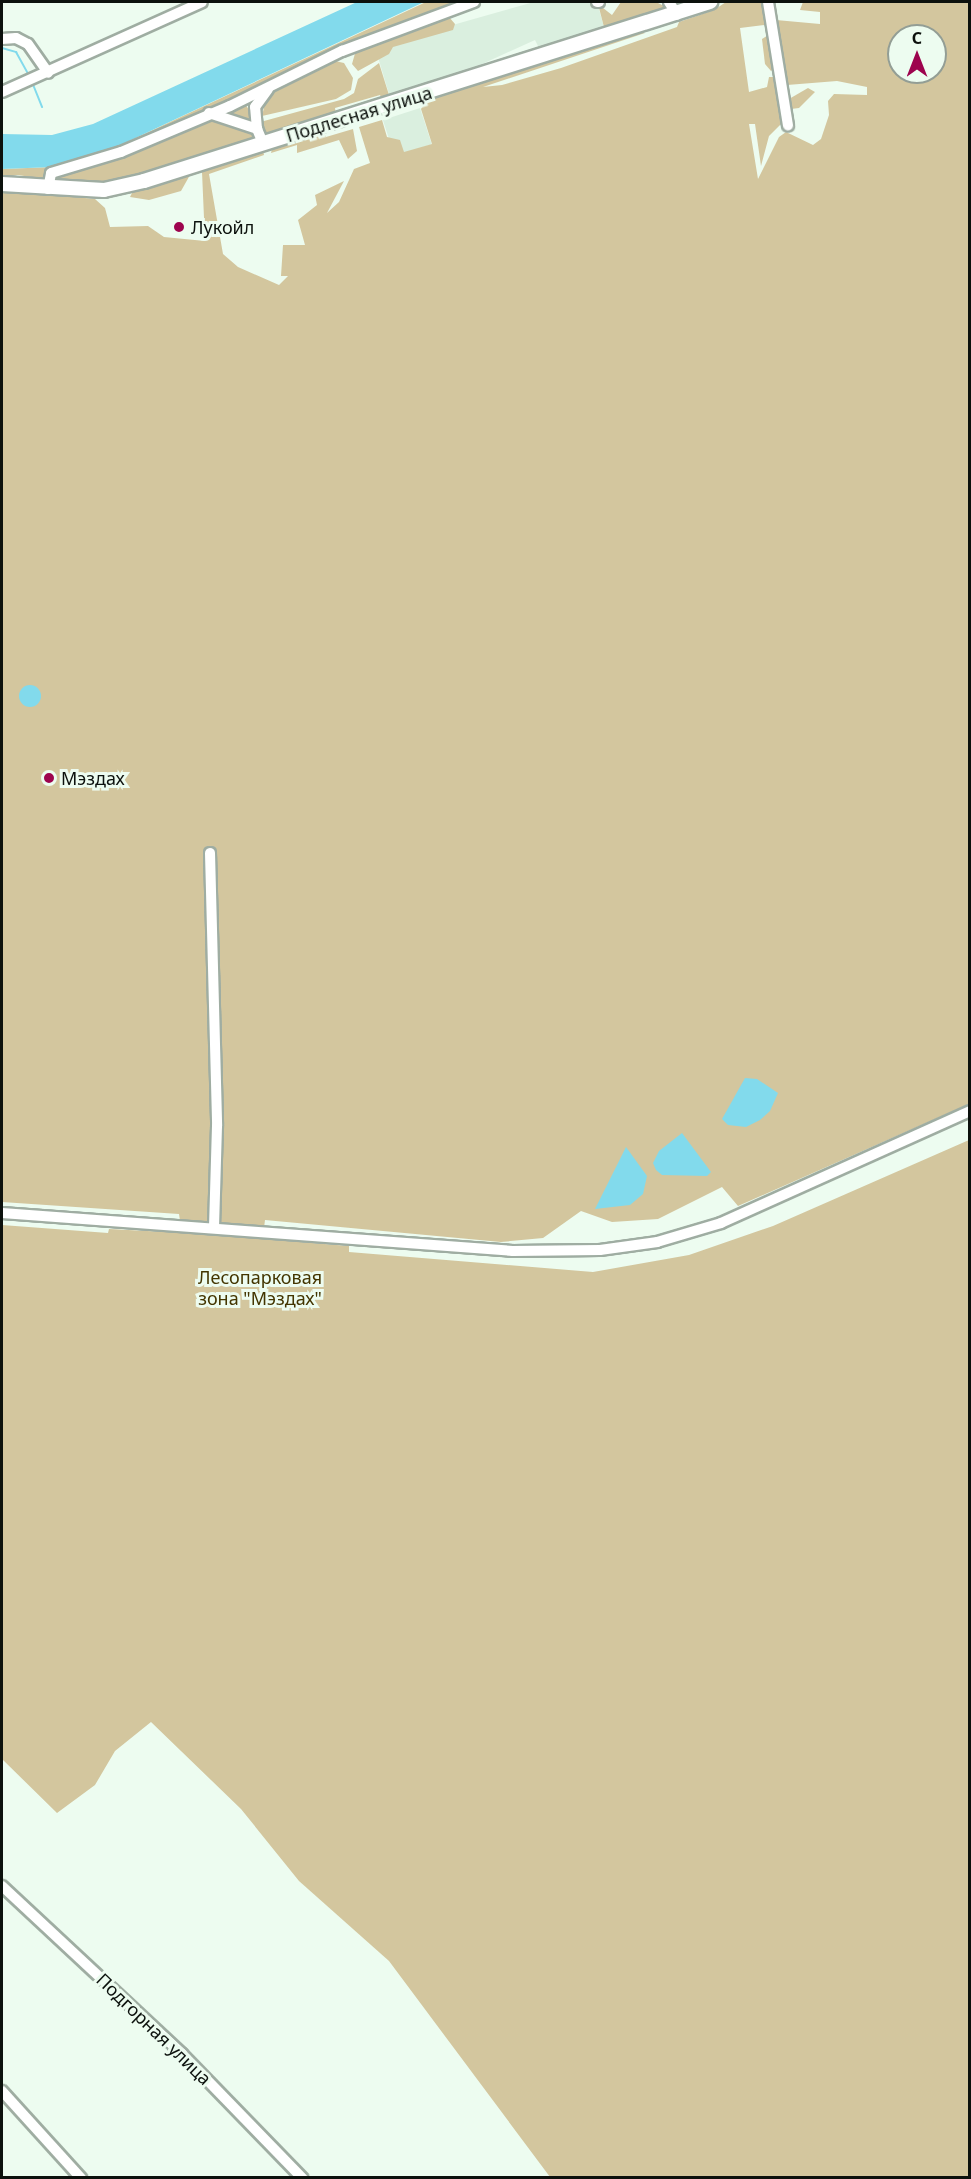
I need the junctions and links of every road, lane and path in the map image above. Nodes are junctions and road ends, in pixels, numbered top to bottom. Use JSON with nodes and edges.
{"nodes":[{"id":1,"x":199,"y":2,"type":"edge"},
{"id":2,"x":474,"y":2,"type":"edge"},
{"id":3,"x":669,"y":2,"type":"edge"},
{"id":4,"x":710,"y":2,"type":"edge"},
{"id":5,"x":768,"y":2,"type":"edge"},
{"id":6,"x":677,"y":15,"type":"junction"},
{"id":7,"x":2,"y":39,"type":"edge"},
{"id":8,"x":44,"y":74,"type":"junction"},
{"id":9,"x":273,"y":83,"type":"junction"},
{"id":10,"x":2,"y":92,"type":"edge"},
{"id":11,"x":207,"y":113,"type":"junction"},
{"id":12,"x":788,"y":125,"type":"dead end"},
{"id":13,"x":256,"y":129,"type":"junction"},
{"id":14,"x":263,"y":143,"type":"junction"},
{"id":15,"x":2,"y":184,"type":"edge"},
{"id":16,"x":48,"y":189,"type":"junction"},
{"id":17,"x":210,"y":853,"type":"dead end"},
{"id":18,"x":969,"y":1111,"type":"edge"},
{"id":19,"x":2,"y":1213,"type":"edge"},
{"id":20,"x":214,"y":1227,"type":"junction"},
{"id":21,"x":2,"y":1886,"type":"edge"},
{"id":22,"x":2,"y":2091,"type":"edge"},
{"id":23,"x":81,"y":2178,"type":"edge"},
{"id":24,"x":302,"y":2178,"type":"edge"}],
"edges":[{"from":1,"to":8,"type":"street"},
{"from":2,"to":9,"type":"street"},
{"from":3,"to":6,"type":"street"},
{"from":4,"to":6,"type":"main road","name":"Подлесная улица"},
{"from":5,"to":12,"type":"street"},
{"from":6,"to":14,"type":"main road","name":"Подлесная улица"},
{"from":7,"to":8,"type":"street"},
{"from":8,"to":10,"type":"street"},
{"from":9,"to":11,"type":"street"},
{"from":9,"to":13,"type":"street"},
{"from":11,"to":13,"type":"street"},
{"from":11,"to":16,"type":"street"},
{"from":13,"to":14,"type":"street"},
{"from":14,"to":16,"type":"main road","name":"Подлесная улица"},
{"from":15,"to":16,"type":"main road","name":"Подлесная улица"},
{"from":17,"to":20,"type":"street"},
{"from":18,"to":20,"type":"street"},
{"from":19,"to":20,"type":"street"},
{"from":21,"to":24,"type":"street","name":"Подгорная улица"},
{"from":22,"to":23,"type":"street"}]}
